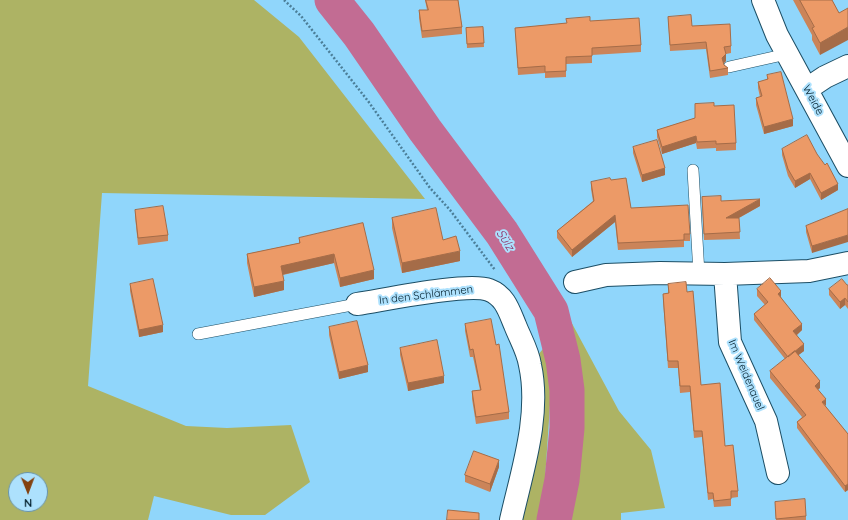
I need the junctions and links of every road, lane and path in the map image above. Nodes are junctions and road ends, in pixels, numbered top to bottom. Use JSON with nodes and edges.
{"nodes":[{"id":1,"x":284,"y":0,"type":"edge"},
{"id":2,"x":763,"y":0,"type":"edge"},
{"id":3,"x":788,"y":54,"type":"junction"},
{"id":4,"x":848,"y":66,"type":"edge"},
{"id":5,"x":729,"y":67,"type":"edge"},
{"id":6,"x":807,"y":89,"type":"junction"},
{"id":7,"x":848,"y":166,"type":"edge"},
{"id":8,"x":693,"y":170,"type":"dead end"},
{"id":9,"x":848,"y":263,"type":"edge"},
{"id":10,"x":699,"y":274,"type":"junction"},
{"id":11,"x":725,"y":274,"type":"junction"},
{"id":12,"x":575,"y":282,"type":"dead end"},
{"id":13,"x":498,"y":295,"type":"junction"},
{"id":14,"x":357,"y":304,"type":"joint"},
{"id":15,"x":198,"y":334,"type":"dead end"},
{"id":16,"x":778,"y":474,"type":"dead end"},
{"id":17,"x":512,"y":520,"type":"edge"}],
"edges":[{"from":1,"to":13,"type":"path"},
{"from":2,"to":3,"type":"street","name":"Weide"},
{"from":3,"to":5,"type":"lane"},
{"from":3,"to":6,"type":"street","name":"Weide"},
{"from":4,"to":6,"type":"street"},
{"from":6,"to":7,"type":"street","name":"Weide"},
{"from":8,"to":10,"type":"lane"},
{"from":9,"to":11,"type":"street"},
{"from":10,"to":11,"type":"street"},
{"from":10,"to":12,"type":"street"},
{"from":11,"to":16,"type":"street","name":"Im Weidenauel"},
{"from":13,"to":14,"type":"street","name":"In den Schlämmen"},
{"from":13,"to":17,"type":"street"},
{"from":14,"to":15,"type":"lane"}]}
